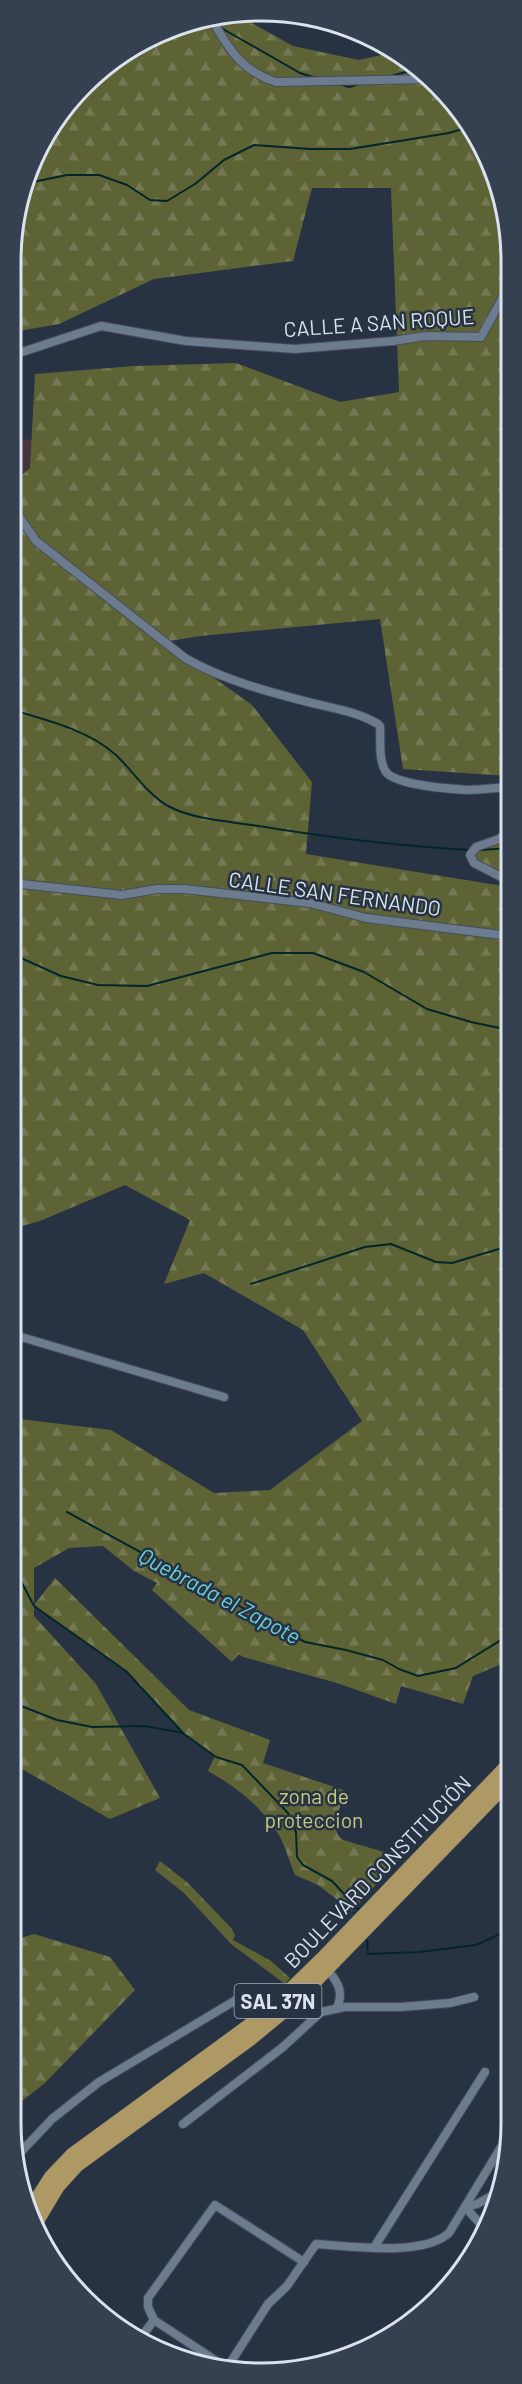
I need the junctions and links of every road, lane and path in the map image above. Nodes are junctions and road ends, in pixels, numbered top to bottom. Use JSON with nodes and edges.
{"nodes":[{"id":1,"x":215,"y":26,"type":"edge"},
{"id":2,"x":417,"y":79,"type":"edge"},
{"id":3,"x":501,"y":301,"type":"edge"},
{"id":4,"x":21,"y":352,"type":"edge"},
{"id":5,"x":21,"y":519,"type":"edge"},
{"id":6,"x":501,"y":788,"type":"edge"},
{"id":7,"x":501,"y":837,"type":"edge"},
{"id":8,"x":501,"y":877,"type":"edge"},
{"id":9,"x":21,"y":885,"type":"edge"},
{"id":10,"x":501,"y":935,"type":"edge"},
{"id":11,"x":21,"y":1337,"type":"edge"},
{"id":12,"x":224,"y":1397,"type":"dead end"},
{"id":13,"x":501,"y":1772,"type":"edge"},
{"id":14,"x":501,"y":1789,"type":"edge"},
{"id":15,"x":327,"y":1970,"type":"junction"},
{"id":16,"x":256,"y":1988,"type":"dead end"},
{"id":17,"x":474,"y":1997,"type":"dead end"},
{"id":18,"x":337,"y":2008,"type":"junction"},
{"id":19,"x":485,"y":2072,"type":"dead end"},
{"id":20,"x":183,"y":2124,"type":"dead end"},
{"id":21,"x":23,"y":2150,"type":"edge"},
{"id":22,"x":499,"y":2150,"type":"edge"},
{"id":23,"x":489,"y":2197,"type":"edge"},
{"id":24,"x":35,"y":2202,"type":"edge"},
{"id":25,"x":465,"y":2207,"type":"junction"},
{"id":26,"x":40,"y":2216,"type":"edge"},
{"id":27,"x":479,"y":2223,"type":"edge"},
{"id":28,"x":375,"y":2246,"type":"junction"},
{"id":29,"x":304,"y":2262,"type":"junction"},
{"id":30,"x":154,"y":2320,"type":"junction"},
{"id":31,"x":145,"y":2333,"type":"edge"},
{"id":32,"x":211,"y":2357,"type":"edge"},
{"id":33,"x":231,"y":2361,"type":"edge"}],
"edges":[{"from":1,"to":2,"type":"street"},
{"from":3,"to":4,"type":"street","name":"CALLE A SAN ROQUE"},
{"from":5,"to":6,"type":"street"},
{"from":7,"to":8,"type":"street"},
{"from":9,"to":10,"type":"street","name":"CALLE SAN FERNANDO"},
{"from":11,"to":12,"type":"street"},
{"from":13,"to":24,"type":"highway","name":"BOULEVARD CONSTITUCIÓN","number":"SAL 37N"},
{"from":14,"to":15,"type":"highway","name":"BOULEVARD CONSTITUCIÓN","number":"SAL 37N"},
{"from":15,"to":18,"type":"street"},
{"from":15,"to":26,"type":"highway","name":"BOULEVARD CONSTITUCIÓN","number":"SAL 37N"},
{"from":16,"to":21,"type":"street"},
{"from":17,"to":18,"type":"street"},
{"from":18,"to":20,"type":"street"},
{"from":19,"to":28,"type":"street"},
{"from":22,"to":25,"type":"street"},
{"from":23,"to":25,"type":"street"},
{"from":25,"to":27,"type":"street"},
{"from":25,"to":28,"type":"street"},
{"from":28,"to":29,"type":"street"},
{"from":29,"to":30,"type":"street"},
{"from":29,"to":33,"type":"street"},
{"from":30,"to":31,"type":"street"},
{"from":30,"to":32,"type":"street"}]}
